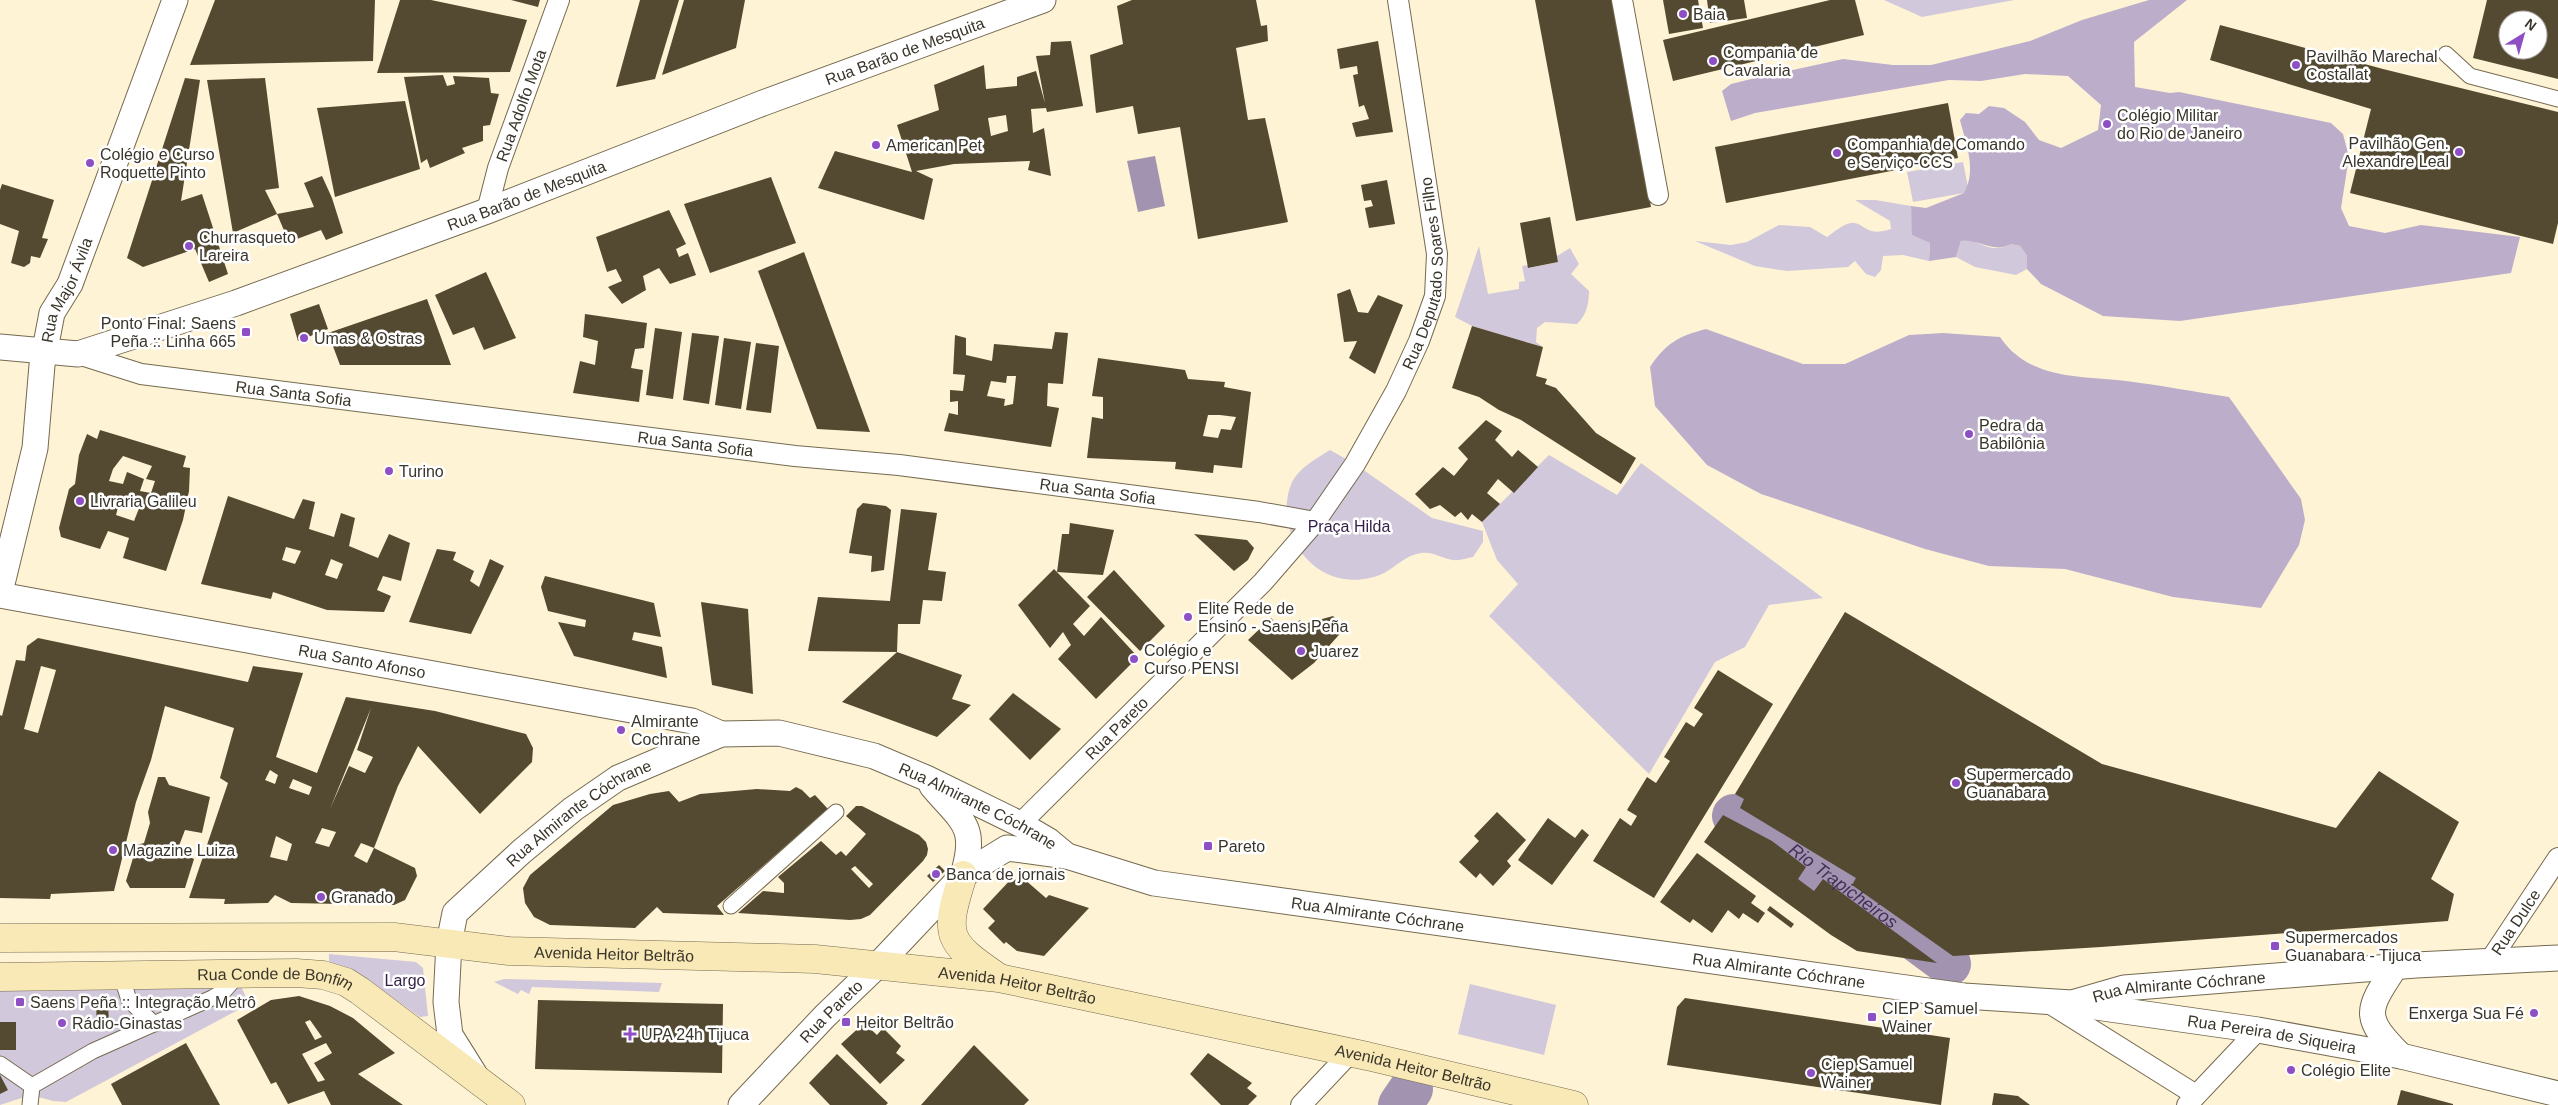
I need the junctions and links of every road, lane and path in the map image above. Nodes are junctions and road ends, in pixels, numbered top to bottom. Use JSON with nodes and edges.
{"nodes":[{"id":1,"x":175,"y":0,"type":"edge"},
{"id":2,"x":559,"y":0,"type":"edge"},
{"id":3,"x":1043,"y":0,"type":"edge"},
{"id":4,"x":1398,"y":0,"type":"edge"},
{"id":5,"x":1622,"y":0,"type":"edge"},
{"id":6,"x":2446,"y":54,"type":"dead end"},
{"id":7,"x":2558,"y":99,"type":"edge"},
{"id":8,"x":1658,"y":194,"type":"dead end"},
{"id":9,"x":487,"y":211,"type":"junction"},
{"id":10,"x":0,"y":347,"type":"edge"},
{"id":11,"x":44,"y":350,"type":"junction"},
{"id":12,"x":78,"y":354,"type":"junction"},
{"id":13,"x":1315,"y":522,"type":"junction"},
{"id":14,"x":0,"y":593,"type":"edge"},
{"id":15,"x":721,"y":734,"type":"junction"},
{"id":16,"x":926,"y":778,"type":"junction"},
{"id":17,"x":836,"y":812,"type":"dead end"},
{"id":18,"x":1020,"y":824,"type":"junction"},
{"id":19,"x":1067,"y":856,"type":"junction"},
{"id":20,"x":2558,"y":858,"type":"edge"},
{"id":21,"x":963,"y":875,"type":"junction"},
{"id":22,"x":731,"y":906,"type":"dead end"},
{"id":23,"x":0,"y":938,"type":"edge"},
{"id":24,"x":449,"y":943,"type":"junction"},
{"id":25,"x":2558,"y":958,"type":"edge"},
{"id":26,"x":2489,"y":962,"type":"junction"},
{"id":27,"x":877,"y":966,"type":"junction"},
{"id":28,"x":2395,"y":967,"type":"junction"},
{"id":29,"x":240,"y":973,"type":"junction"},
{"id":30,"x":121,"y":975,"type":"junction"},
{"id":31,"x":0,"y":977,"type":"edge"},
{"id":32,"x":1000,"y":978,"type":"junction"},
{"id":33,"x":2061,"y":1003,"type":"junction"},
{"id":34,"x":154,"y":1024,"type":"junction"},
{"id":35,"x":2258,"y":1030,"type":"junction"},
{"id":36,"x":1350,"y":1053,"type":"junction"},
{"id":37,"x":2401,"y":1056,"type":"junction"},
{"id":38,"x":0,"y":1064,"type":"edge"},
{"id":39,"x":478,"y":1079,"type":"junction"},
{"id":40,"x":32,"y":1086,"type":"junction"},
{"id":41,"x":2558,"y":1094,"type":"edge"},
{"id":42,"x":2192,"y":1100,"type":"edge"},
{"id":43,"x":30,"y":1105,"type":"edge"},
{"id":44,"x":511,"y":1105,"type":"edge"},
{"id":45,"x":741,"y":1105,"type":"edge"},
{"id":46,"x":1301,"y":1105,"type":"edge"},
{"id":47,"x":1574,"y":1105,"type":"edge"}],
"edges":[{"from":1,"to":11,"type":"street","name":"Rua Major Ávila"},
{"from":2,"to":9,"type":"street","name":"Rua Adolfo Mota"},
{"from":3,"to":9,"type":"street","name":"Rua Barão de Mesquita"},
{"from":4,"to":13,"type":"street","name":"Rua Deputado Soares Filho"},
{"from":5,"to":8,"type":"street"},
{"from":6,"to":7,"type":"street"},
{"from":9,"to":12,"type":"street","name":"Rua Barão de Mesquita"},
{"from":10,"to":11,"type":"street","name":"Rua Barão de Mesquita"},
{"from":11,"to":12,"type":"street","name":"Rua Barão de Mesquita"},
{"from":11,"to":14,"type":"street","name":"Rua Major Ávila"},
{"from":12,"to":13,"type":"street","name":"Rua Santa Sofia"},
{"from":13,"to":18,"type":"street","name":"Rua Pareto"},
{"from":14,"to":15,"type":"street","name":"Rua Santo Afonso"},
{"from":15,"to":16,"type":"street","name":"Rua Almirante Cóchrane"},
{"from":15,"to":24,"type":"street","name":"Rua Almirante Cóchrane"},
{"from":16,"to":18,"type":"street","name":"Rua Almirante Cóchrane"},
{"from":16,"to":21,"type":"street"},
{"from":17,"to":22,"type":"street"},
{"from":18,"to":19,"type":"street","name":"Rua Almirante Cóchrane"},
{"from":19,"to":21,"type":"street","name":"Rua Pareto"},
{"from":19,"to":33,"type":"street","name":"Rua Almirante Cóchrane"},
{"from":20,"to":26,"type":"street","name":"Rua Dulce"},
{"from":21,"to":27,"type":"street","name":"Rua Pareto"},
{"from":21,"to":32,"type":"main road"},
{"from":23,"to":24,"type":"main road"},
{"from":24,"to":27,"type":"main road","name":"Avenida Heitor Beltrão"},
{"from":24,"to":39,"type":"street","name":"Rua Almirante Cóchrane"},
{"from":25,"to":26,"type":"street","name":"Rua Almirante Cóchrane"},
{"from":26,"to":28,"type":"street","name":"Rua Almirante Cóchrane"},
{"from":27,"to":32,"type":"main road","name":"Avenida Heitor Beltrão"},
{"from":27,"to":45,"type":"street","name":"Rua Pareto"},
{"from":28,"to":33,"type":"street","name":"Rua Almirante Cóchrane"},
{"from":28,"to":37,"type":"street"},
{"from":29,"to":30,"type":"main road","name":"Rua Conde de Bonfim"},
{"from":29,"to":34,"type":"street"},
{"from":29,"to":39,"type":"main road","name":"Rua Conde de Bonfim"},
{"from":30,"to":31,"type":"main road","name":"Rua Conde de Bonfim"},
{"from":30,"to":34,"type":"street"},
{"from":32,"to":36,"type":"main road","name":"Avenida Heitor Beltrão"},
{"from":33,"to":35,"type":"street","name":"Rua Pereira de Siqueira"},
{"from":33,"to":42,"type":"street"},
{"from":34,"to":40,"type":"street"},
{"from":35,"to":37,"type":"street","name":"Rua Pereira de Siqueira"},
{"from":35,"to":42,"type":"street"},
{"from":36,"to":46,"type":"street"},
{"from":36,"to":47,"type":"main road","name":"Avenida Heitor Beltrão"},
{"from":37,"to":41,"type":"street","name":"Rua Pereira de Siqueira"},
{"from":38,"to":40,"type":"street"},
{"from":39,"to":44,"type":"main road","name":"Rua Conde de Bonfim"},
{"from":40,"to":43,"type":"street"}]}
